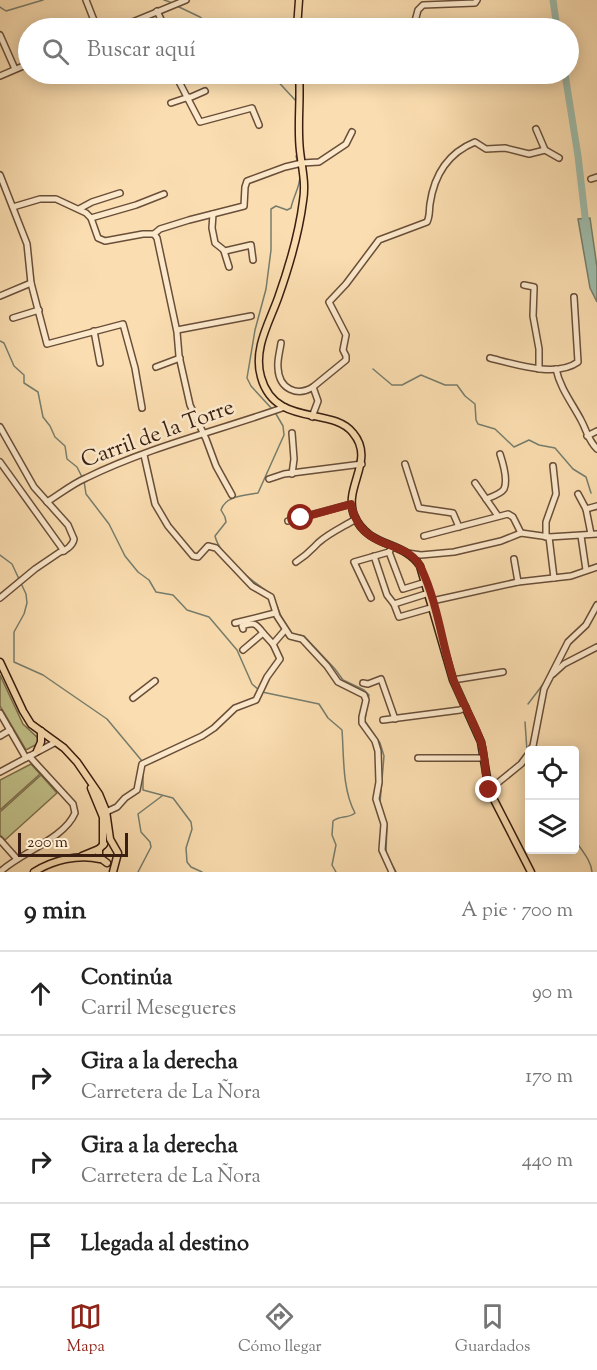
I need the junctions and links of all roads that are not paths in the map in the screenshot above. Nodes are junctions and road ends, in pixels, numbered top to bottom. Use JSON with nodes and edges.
{"nodes":[{"id":1,"x":86,"y":0,"type":"edge"},
{"id":2,"x":186,"y":0,"type":"edge"},
{"id":3,"x":299,"y":0,"type":"edge"},
{"id":4,"x":477,"y":0,"type":"edge"},
{"id":5,"x":157,"y":11,"type":"junction"},
{"id":6,"x":94,"y":18,"type":"edge"},
{"id":7,"x":141,"y":18,"type":"edge"},
{"id":8,"x":160,"y":18,"type":"edge"},
{"id":9,"x":298,"y":18,"type":"edge"},
{"id":10,"x":416,"y":18,"type":"edge"},
{"id":11,"x":0,"y":35,"type":"edge"},
{"id":12,"x":18,"y":68,"type":"edge"},
{"id":13,"x":15,"y":69,"type":"junction"},
{"id":14,"x":0,"y":76,"type":"edge"},
{"id":15,"x":180,"y":84,"type":"edge"},
{"id":16,"x":299,"y":84,"type":"edge"},
{"id":17,"x":205,"y":91,"type":"dead end"},
{"id":18,"x":189,"y":97,"type":"junction"},
{"id":19,"x":171,"y":103,"type":"dead end"},
{"id":20,"x":259,"y":125,"type":"dead end"},
{"id":21,"x":536,"y":129,"type":"dead end"},
{"id":22,"x":352,"y":132,"type":"dead end"},
{"id":23,"x":545,"y":150,"type":"junction"},
{"id":24,"x":559,"y":158,"type":"dead end"},
{"id":25,"x":299,"y":164,"type":"junction"},
{"id":26,"x":0,"y":175,"type":"edge"},
{"id":27,"x":120,"y":193,"type":"dead end"},
{"id":28,"x":164,"y":194,"type":"dead end"},
{"id":29,"x":13,"y":207,"type":"junction"},
{"id":30,"x":79,"y":209,"type":"junction"},
{"id":31,"x":213,"y":214,"type":"junction"},
{"id":32,"x":91,"y":218,"type":"junction"},
{"id":33,"x":154,"y":234,"type":"junction"},
{"id":34,"x":224,"y":250,"type":"junction"},
{"id":35,"x":254,"y":260,"type":"dead end"},
{"id":36,"x":229,"y":267,"type":"dead end"},
{"id":37,"x":31,"y":283,"type":"junction"},
{"id":38,"x":524,"y":285,"type":"dead end"},
{"id":39,"x":0,"y":296,"type":"edge"},
{"id":40,"x":574,"y":297,"type":"dead end"},
{"id":41,"x":39,"y":310,"type":"junction"},
{"id":42,"x":251,"y":316,"type":"dead end"},
{"id":43,"x":13,"y":318,"type":"dead end"},
{"id":44,"x":177,"y":330,"type":"junction"},
{"id":45,"x":94,"y":331,"type":"junction"},
{"id":46,"x":281,"y":343,"type":"dead end"},
{"id":47,"x":180,"y":358,"type":"junction"},
{"id":48,"x":490,"y":358,"type":"dead end"},
{"id":49,"x":100,"y":363,"type":"dead end"},
{"id":50,"x":156,"y":367,"type":"dead end"},
{"id":51,"x":539,"y":369,"type":"junction"},
{"id":52,"x":556,"y":369,"type":"junction"},
{"id":53,"x":313,"y":387,"type":"junction"},
{"id":54,"x":285,"y":407,"type":"junction"},
{"id":55,"x":142,"y":408,"type":"dead end"},
{"id":56,"x":312,"y":417,"type":"junction"},
{"id":57,"x":0,"y":427,"type":"edge"},
{"id":58,"x":597,"y":431,"type":"edge"},
{"id":59,"x":203,"y":432,"type":"junction"},
{"id":60,"x":292,"y":433,"type":"dead end"},
{"id":61,"x":587,"y":436,"type":"junction"},
{"id":62,"x":597,"y":449,"type":"edge"},
{"id":63,"x":500,"y":454,"type":"dead end"},
{"id":64,"x":144,"y":455,"type":"junction"},
{"id":65,"x":0,"y":462,"type":"edge"},
{"id":66,"x":362,"y":464,"type":"junction"},
{"id":67,"x":405,"y":464,"type":"dead end"},
{"id":68,"x":553,"y":466,"type":"dead end"},
{"id":69,"x":292,"y":474,"type":"junction"},
{"id":70,"x":269,"y":479,"type":"dead end"},
{"id":71,"x":475,"y":483,"type":"dead end"},
{"id":72,"x":578,"y":494,"type":"dead end"},
{"id":73,"x":232,"y":495,"type":"dead end"},
{"id":74,"x":486,"y":500,"type":"junction"},
{"id":75,"x":47,"y":502,"type":"junction"},
{"id":76,"x":351,"y":504,"type":"junction"},
{"id":77,"x":597,"y":506,"type":"edge"},
{"id":78,"x":586,"y":509,"type":"junction"},
{"id":79,"x":498,"y":516,"type":"junction"},
{"id":80,"x":356,"y":519,"type":"junction"},
{"id":81,"x":288,"y":521,"type":"dead end"},
{"id":82,"x":459,"y":527,"type":"junction"},
{"id":83,"x":521,"y":533,"type":"junction"},
{"id":84,"x":594,"y":534,"type":"edge"},
{"id":85,"x":424,"y":536,"type":"dead end"},
{"id":86,"x":581,"y":536,"type":"junction"},
{"id":87,"x":548,"y":537,"type":"junction"},
{"id":88,"x":391,"y":549,"type":"junction"},
{"id":89,"x":64,"y":551,"type":"junction"},
{"id":90,"x":405,"y":552,"type":"junction"},
{"id":91,"x":421,"y":555,"type":"junction"},
{"id":92,"x":374,"y":556,"type":"junction"},
{"id":93,"x":514,"y":559,"type":"dead end"},
{"id":94,"x":296,"y":562,"type":"dead end"},
{"id":95,"x":420,"y":566,"type":"junction"},
{"id":96,"x":597,"y":567,"type":"edge"},
{"id":97,"x":586,"y":570,"type":"junction"},
{"id":98,"x":554,"y":578,"type":"junction"},
{"id":99,"x":426,"y":582,"type":"junction"},
{"id":100,"x":518,"y":582,"type":"junction"},
{"id":101,"x":429,"y":592,"type":"junction"},
{"id":102,"x":0,"y":598,"type":"edge"},
{"id":103,"x":371,"y":598,"type":"dead end"},
{"id":104,"x":394,"y":604,"type":"junction"},
{"id":105,"x":433,"y":604,"type":"junction"},
{"id":106,"x":597,"y":605,"type":"edge"},
{"id":107,"x":276,"y":613,"type":"junction"},
{"id":108,"x":235,"y":623,"type":"dead end"},
{"id":109,"x":243,"y":629,"type":"dead end"},
{"id":110,"x":285,"y":630,"type":"junction"},
{"id":111,"x":264,"y":633,"type":"junction"},
{"id":112,"x":273,"y":644,"type":"junction"},
{"id":113,"x":597,"y":647,"type":"edge"},
{"id":114,"x":243,"y":650,"type":"dead end"},
{"id":115,"x":0,"y":662,"type":"edge"},
{"id":116,"x":503,"y":672,"type":"dead end"},
{"id":117,"x":550,"y":678,"type":"junction"},
{"id":118,"x":453,"y":680,"type":"junction"},
{"id":119,"x":155,"y":681,"type":"dead end"},
{"id":120,"x":363,"y":682,"type":"dead end"},
{"id":121,"x":133,"y":698,"type":"dead end"},
{"id":122,"x":466,"y":707,"type":"junction"},
{"id":123,"x":0,"y":713,"type":"edge"},
{"id":124,"x":395,"y":718,"type":"junction"},
{"id":125,"x":383,"y":720,"type":"dead end"},
{"id":126,"x":10,"y":730,"type":"junction"},
{"id":127,"x":41,"y":731,"type":"junction"},
{"id":128,"x":0,"y":736,"type":"edge"},
{"id":129,"x":54,"y":741,"type":"junction"},
{"id":130,"x":533,"y":746,"type":"edge"},
{"id":131,"x":32,"y":755,"type":"junction"},
{"id":132,"x":418,"y":758,"type":"dead end"},
{"id":133,"x":484,"y":758,"type":"junction"},
{"id":134,"x":525,"y":758,"type":"edge"},
{"id":135,"x":0,"y":772,"type":"edge"},
{"id":136,"x":489,"y":790,"type":"junction"},
{"id":137,"x":104,"y":813,"type":"junction"},
{"id":138,"x":0,"y":840,"type":"edge"},
{"id":139,"x":101,"y":847,"type":"junction"},
{"id":140,"x":116,"y":848,"type":"junction"},
{"id":141,"x":78,"y":857,"type":"junction"},
{"id":142,"x":17,"y":859,"type":"junction"},
{"id":143,"x":100,"y":859,"type":"junction"},
{"id":144,"x":116,"y":859,"type":"junction"},
{"id":145,"x":107,"y":863,"type":"junction"},
{"id":146,"x":0,"y":872,"type":"edge"},
{"id":147,"x":34,"y":872,"type":"edge"},
{"id":148,"x":111,"y":872,"type":"edge"},
{"id":149,"x":392,"y":872,"type":"edge"},
{"id":150,"x":531,"y":872,"type":"edge"}],
"edges":[{"from":1,"to":6,"type":"street"},
{"from":2,"to":5,"type":"street"},
{"from":3,"to":9,"type":"main road"},
{"from":4,"to":10,"type":"street"},
{"from":5,"to":7,"type":"street"},
{"from":5,"to":8,"type":"street"},
{"from":11,"to":13,"type":"street"},
{"from":12,"to":13,"type":"street"},
{"from":13,"to":14,"type":"street"},
{"from":15,"to":18,"type":"street"},
{"from":16,"to":25,"type":"main road"},
{"from":17,"to":18,"type":"street"},
{"from":18,"to":19,"type":"street"},
{"from":18,"to":20,"type":"street"},
{"from":21,"to":23,"type":"street"},
{"from":22,"to":25,"type":"street"},
{"from":23,"to":24,"type":"street"},
{"from":23,"to":53,"type":"street"},
{"from":25,"to":31,"type":"street"},
{"from":25,"to":54,"type":"main road"},
{"from":26,"to":29,"type":"street"},
{"from":27,"to":30,"type":"street"},
{"from":28,"to":32,"type":"street"},
{"from":29,"to":30,"type":"street"},
{"from":29,"to":37,"type":"street"},
{"from":30,"to":32,"type":"street"},
{"from":31,"to":33,"type":"street"},
{"from":31,"to":34,"type":"street"},
{"from":32,"to":33,"type":"street"},
{"from":33,"to":44,"type":"street"},
{"from":34,"to":35,"type":"street"},
{"from":34,"to":36,"type":"street"},
{"from":37,"to":39,"type":"street"},
{"from":37,"to":41,"type":"street"},
{"from":38,"to":51,"type":"street"},
{"from":40,"to":52,"type":"street"},
{"from":41,"to":43,"type":"street"},
{"from":41,"to":45,"type":"street"},
{"from":42,"to":44,"type":"street"},
{"from":44,"to":47,"type":"street"},
{"from":45,"to":49,"type":"street"},
{"from":45,"to":55,"type":"street"},
{"from":46,"to":53,"type":"street"},
{"from":47,"to":50,"type":"street"},
{"from":47,"to":59,"type":"street"},
{"from":48,"to":51,"type":"street"},
{"from":51,"to":52,"type":"street"},
{"from":52,"to":61,"type":"street"},
{"from":53,"to":56,"type":"street"},
{"from":54,"to":56,"type":"main road"},
{"from":54,"to":59,"type":"street","name":"Carril de la Torre"},
{"from":56,"to":66,"type":"main road"},
{"from":57,"to":75,"type":"street"},
{"from":58,"to":61,"type":"street"},
{"from":59,"to":64,"type":"street","name":"Carril de la Torre"},
{"from":59,"to":73,"type":"street"},
{"from":60,"to":69,"type":"street"},
{"from":61,"to":62,"type":"street"},
{"from":63,"to":74,"type":"street"},
{"from":64,"to":75,"type":"street","name":"Carril de la Torre"},
{"from":64,"to":107,"type":"street"},
{"from":65,"to":89,"type":"street"},
{"from":66,"to":69,"type":"street"},
{"from":66,"to":76,"type":"main road"},
{"from":67,"to":82,"type":"street"},
{"from":68,"to":87,"type":"street"},
{"from":69,"to":70,"type":"street"},
{"from":71,"to":74,"type":"street"},
{"from":72,"to":78,"type":"street"},
{"from":74,"to":79,"type":"street"},
{"from":75,"to":89,"type":"street"},
{"from":76,"to":80,"type":"main road"},
{"from":76,"to":81,"type":"street"},
{"from":77,"to":78,"type":"street"},
{"from":78,"to":84,"type":"street"},
{"from":79,"to":82,"type":"street"},
{"from":79,"to":83,"type":"street"},
{"from":80,"to":88,"type":"main road"},
{"from":80,"to":94,"type":"street"},
{"from":82,"to":85,"type":"street"},
{"from":83,"to":87,"type":"street"},
{"from":83,"to":91,"type":"street"},
{"from":84,"to":86,"type":"street"},
{"from":86,"to":87,"type":"street"},
{"from":86,"to":97,"type":"street"},
{"from":87,"to":98,"type":"street"},
{"from":88,"to":90,"type":"main road"},
{"from":88,"to":92,"type":"street"},
{"from":88,"to":99,"type":"street"},
{"from":89,"to":102,"type":"street"},
{"from":90,"to":91,"type":"street"},
{"from":90,"to":95,"type":"main road"},
{"from":91,"to":95,"type":"street"},
{"from":92,"to":103,"type":"street"},
{"from":92,"to":104,"type":"street"},
{"from":93,"to":100,"type":"street"},
{"from":95,"to":99,"type":"main road"},
{"from":96,"to":97,"type":"street"},
{"from":97,"to":98,"type":"street"},
{"from":98,"to":100,"type":"street"},
{"from":99,"to":101,"type":"main road"},
{"from":100,"to":105,"type":"street"},
{"from":101,"to":104,"type":"street"},
{"from":101,"to":105,"type":"main road"},
{"from":104,"to":105,"type":"street"},
{"from":105,"to":118,"type":"main road"},
{"from":106,"to":117,"type":"street"},
{"from":107,"to":108,"type":"street"},
{"from":107,"to":110,"type":"street"},
{"from":109,"to":111,"type":"street"},
{"from":110,"to":112,"type":"street"},
{"from":110,"to":149,"type":"street"},
{"from":111,"to":112,"type":"street"},
{"from":111,"to":114,"type":"street"},
{"from":112,"to":137,"type":"street"},
{"from":113,"to":117,"type":"street"},
{"from":115,"to":127,"type":"main road"},
{"from":116,"to":118,"type":"street"},
{"from":117,"to":130,"type":"street"},
{"from":118,"to":122,"type":"main road"},
{"from":119,"to":121,"type":"street"},
{"from":120,"to":124,"type":"street"},
{"from":122,"to":124,"type":"street"},
{"from":122,"to":133,"type":"main road"},
{"from":123,"to":126,"type":"street"},
{"from":124,"to":125,"type":"street"},
{"from":126,"to":128,"type":"street"},
{"from":126,"to":131,"type":"street"},
{"from":127,"to":129,"type":"main road"},
{"from":127,"to":131,"type":"main road"},
{"from":129,"to":131,"type":"street"},
{"from":129,"to":137,"type":"main road"},
{"from":131,"to":135,"type":"street"},
{"from":131,"to":142,"type":"street"},
{"from":132,"to":133,"type":"street"},
{"from":133,"to":136,"type":"main road"},
{"from":134,"to":136,"type":"street"},
{"from":136,"to":150,"type":"main road"},
{"from":137,"to":139,"type":"main road"},
{"from":137,"to":140,"type":"main road"},
{"from":138,"to":142,"type":"street"},
{"from":139,"to":140,"type":"main road"},
{"from":139,"to":141,"type":"main road"},
{"from":139,"to":143,"type":"main road"},
{"from":140,"to":144,"type":"main road"},
{"from":141,"to":143,"type":"main road"},
{"from":141,"to":147,"type":"main road"},
{"from":142,"to":146,"type":"street"},
{"from":143,"to":145,"type":"main road"},
{"from":144,"to":145,"type":"main road"},
{"from":144,"to":148,"type":"main road"},
{"from":145,"to":148,"type":"main road"}]}
